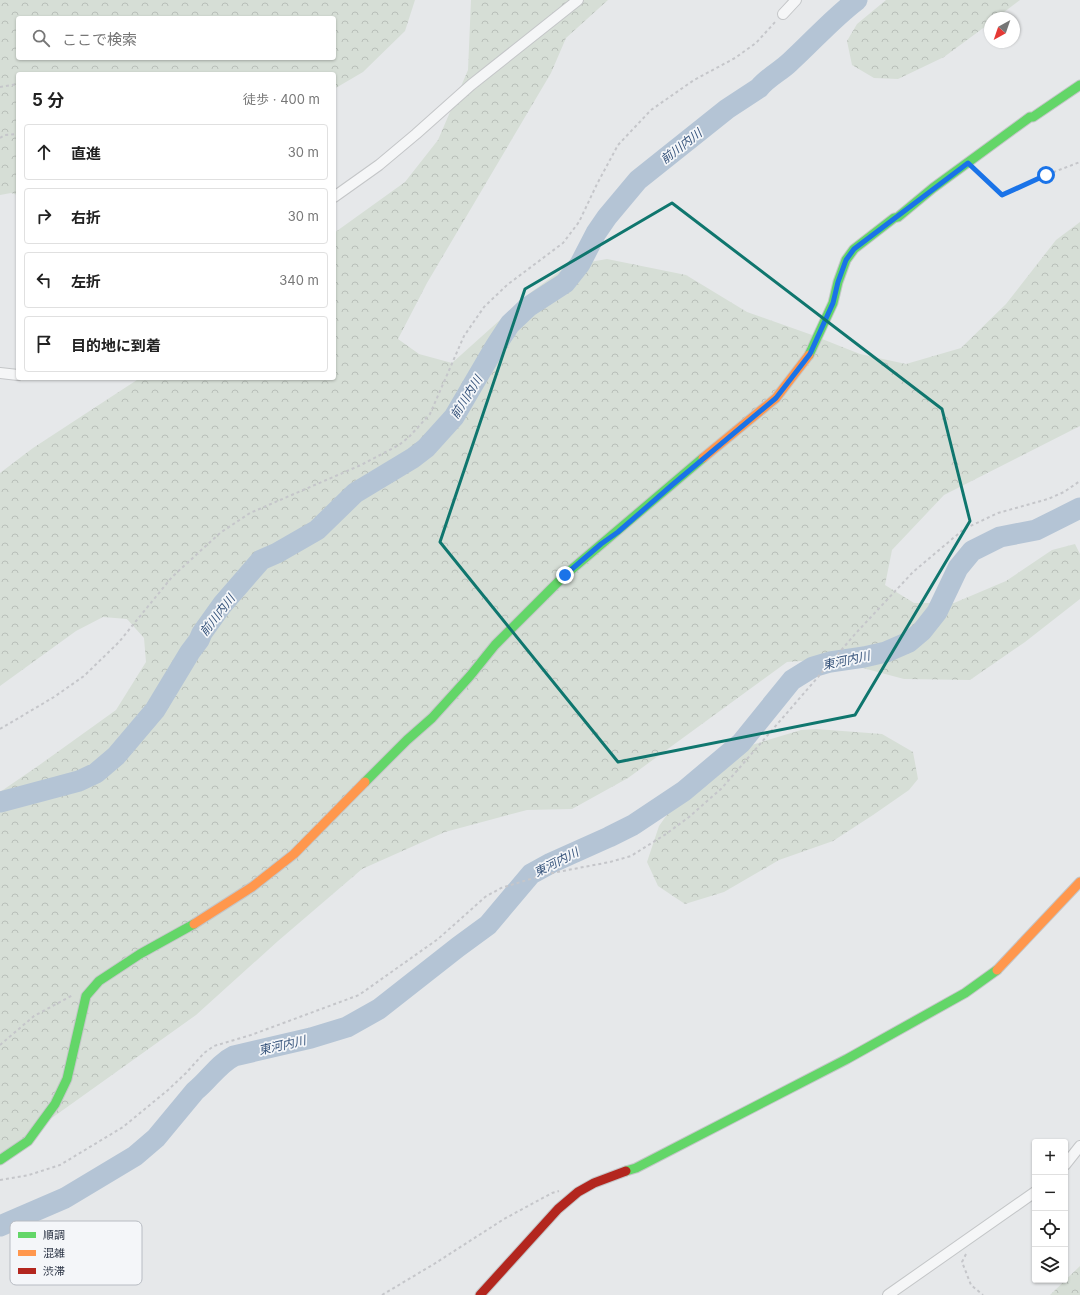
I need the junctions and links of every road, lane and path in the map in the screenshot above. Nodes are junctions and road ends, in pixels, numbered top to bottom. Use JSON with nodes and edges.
{"nodes":[{"id":1,"x":578,"y":0,"type":"edge"},
{"id":2,"x":796,"y":0,"type":"edge"},
{"id":3,"x":782,"y":14,"type":"joint"},
{"id":4,"x":16,"y":84,"type":"edge"},
{"id":5,"x":1080,"y":85,"type":"edge"},
{"id":6,"x":0,"y":86,"type":"edge"},
{"id":7,"x":16,"y":134,"type":"edge"},
{"id":8,"x":0,"y":138,"type":"edge"},
{"id":9,"x":1080,"y":162,"type":"edge"},
{"id":10,"x":968,"y":163,"type":"junction"},
{"id":11,"x":336,"y":196,"type":"edge"},
{"id":12,"x":0,"y":373,"type":"edge"},
{"id":13,"x":16,"y":375,"type":"edge"},
{"id":14,"x":1080,"y":481,"type":"edge"},
{"id":15,"x":0,"y":729,"type":"edge"},
{"id":16,"x":1080,"y":882,"type":"edge"},
{"id":17,"x":79,"y":991,"type":"dead end"},
{"id":18,"x":0,"y":1045,"type":"edge"},
{"id":19,"x":1080,"y":1146,"type":"edge"},
{"id":20,"x":0,"y":1160,"type":"edge"},
{"id":21,"x":1068,"y":1161,"type":"edge"},
{"id":22,"x":0,"y":1180,"type":"edge"},
{"id":23,"x":566,"y":1190,"type":"dead end"},
{"id":24,"x":1032,"y":1194,"type":"edge"},
{"id":25,"x":968,"y":1250,"type":"dead end"},
{"id":26,"x":382,"y":1295,"type":"edge"},
{"id":27,"x":480,"y":1295,"type":"edge"},
{"id":28,"x":888,"y":1295,"type":"edge"},
{"id":29,"x":983,"y":1295,"type":"edge"}],
"edges":[{"from":1,"to":11,"type":"street"},
{"from":2,"to":3,"type":"street"},
{"from":3,"to":15,"type":"path"},
{"from":4,"to":6,"type":"path"},
{"from":5,"to":10,"type":"street"},
{"from":7,"to":8,"type":"path"},
{"from":9,"to":10,"type":"path"},
{"from":10,"to":20,"type":"street"},
{"from":12,"to":13,"type":"street"},
{"from":14,"to":22,"type":"path"},
{"from":16,"to":27,"type":"street"},
{"from":17,"to":18,"type":"path"},
{"from":19,"to":21,"type":"street"},
{"from":23,"to":26,"type":"path"},
{"from":24,"to":28,"type":"street"},
{"from":25,"to":29,"type":"path"}]}
